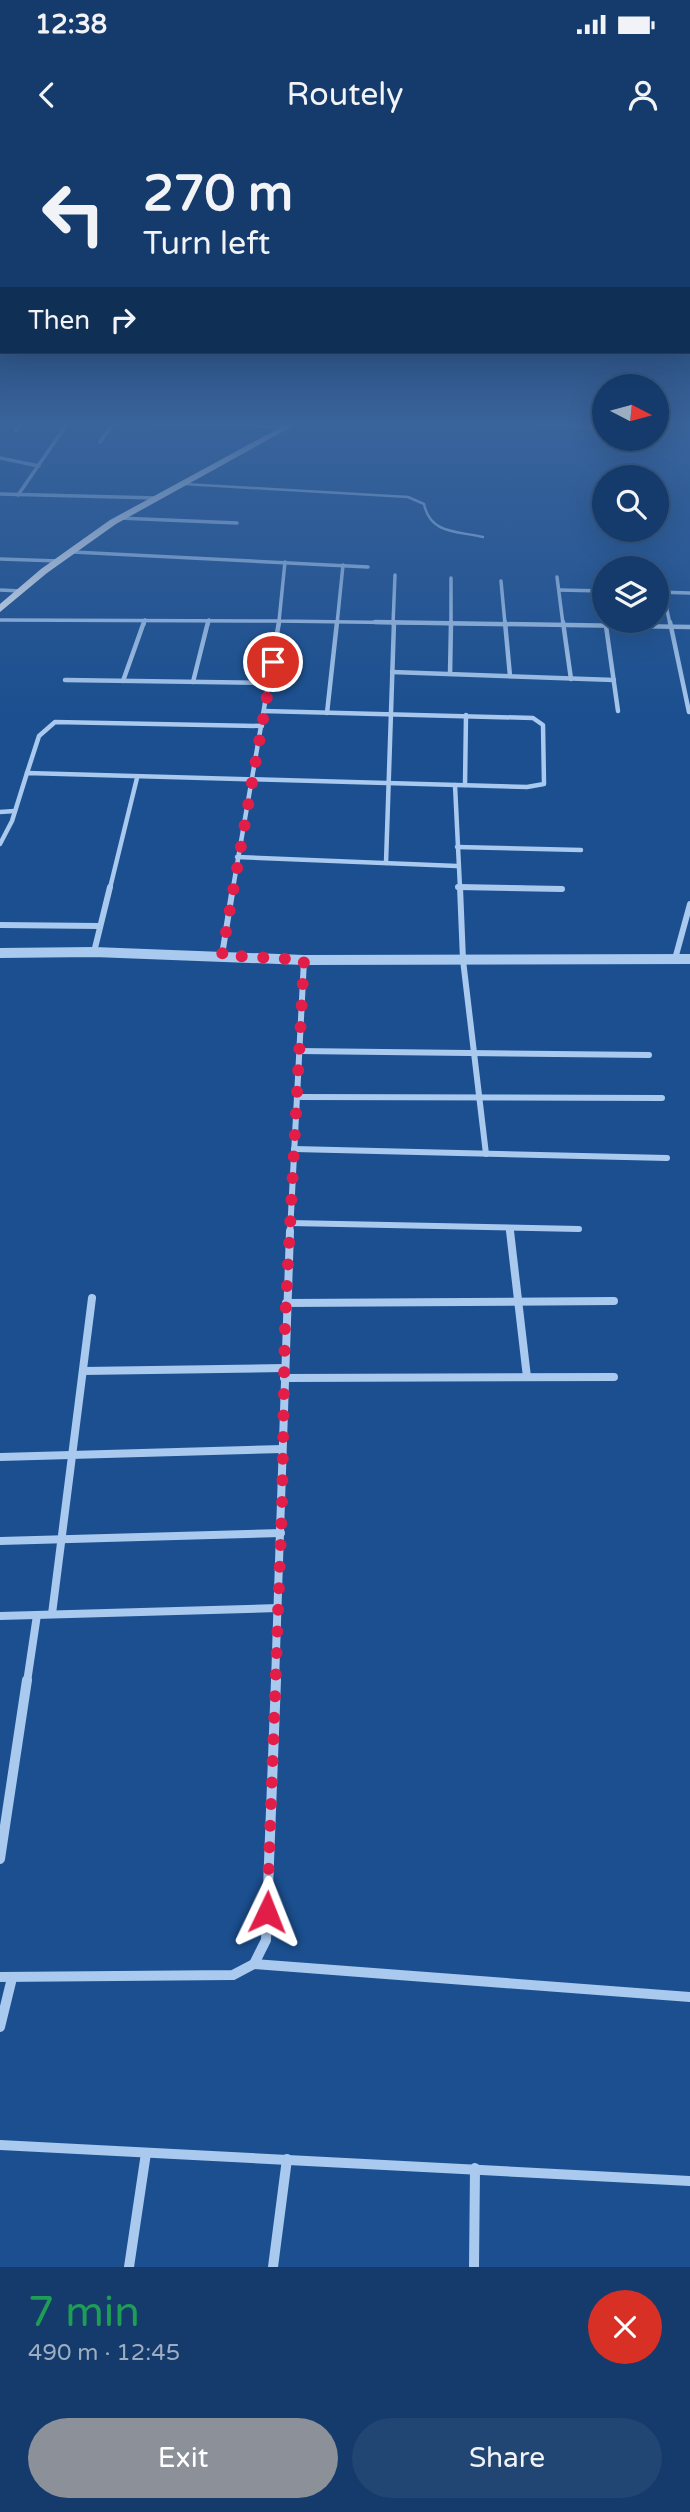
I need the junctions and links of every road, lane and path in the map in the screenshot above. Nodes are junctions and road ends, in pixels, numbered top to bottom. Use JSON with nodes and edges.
{"nodes":[{"id":1,"x":116,"y":520,"type":"edge"},
{"id":2,"x":172,"y":520,"type":"edge"},
{"id":3,"x":430,"y":520,"type":"edge"},
{"id":4,"x":237,"y":523,"type":"dead end"},
{"id":5,"x":483,"y":537,"type":"dead end"},
{"id":6,"x":73,"y":552,"type":"junction"},
{"id":7,"x":0,"y":559,"type":"edge"},
{"id":8,"x":60,"y":561,"type":"junction"},
{"id":9,"x":285,"y":562,"type":"junction"},
{"id":10,"x":343,"y":565,"type":"junction"},
{"id":11,"x":368,"y":567,"type":"dead end"},
{"id":12,"x":396,"y":575,"type":"dead end"},
{"id":13,"x":557,"y":577,"type":"dead end"},
{"id":14,"x":451,"y":578,"type":"dead end"},
{"id":15,"x":501,"y":581,"type":"dead end"},
{"id":16,"x":0,"y":590,"type":"edge"},
{"id":17,"x":559,"y":590,"type":"junction"},
{"id":18,"x":21,"y":591,"type":"junction"},
{"id":19,"x":592,"y":591,"type":"edge"},
{"id":20,"x":669,"y":592,"type":"edge"},
{"id":21,"x":690,"y":593,"type":"edge"},
{"id":22,"x":0,"y":609,"type":"edge"},
{"id":23,"x":669,"y":618,"type":"edge"},
{"id":24,"x":0,"y":620,"type":"edge"},
{"id":25,"x":145,"y":620,"type":"junction"},
{"id":26,"x":209,"y":620,"type":"junction"},
{"id":27,"x":279,"y":621,"type":"junction"},
{"id":28,"x":337,"y":621,"type":"junction"},
{"id":29,"x":394,"y":623,"type":"junction"},
{"id":30,"x":450,"y":624,"type":"junction"},
{"id":31,"x":505,"y":625,"type":"junction"},
{"id":32,"x":564,"y":625,"type":"junction"},
{"id":33,"x":592,"y":626,"type":"edge"},
{"id":34,"x":671,"y":627,"type":"junction"},
{"id":35,"x":690,"y":627,"type":"edge"},
{"id":36,"x":607,"y":633,"type":"edge"},
{"id":37,"x":392,"y":672,"type":"junction"},
{"id":38,"x":450,"y":674,"type":"junction"},
{"id":39,"x":510,"y":676,"type":"junction"},
{"id":40,"x":571,"y":679,"type":"junction"},
{"id":41,"x":65,"y":680,"type":"dead end"},
{"id":42,"x":614,"y":680,"type":"junction"},
{"id":43,"x":123,"y":681,"type":"junction"},
{"id":44,"x":193,"y":682,"type":"junction"},
{"id":45,"x":270,"y":683,"type":"junction"},
{"id":46,"x":264,"y":711,"type":"junction"},
{"id":47,"x":618,"y":711,"type":"dead end"},
{"id":48,"x":690,"y":712,"type":"edge"},
{"id":49,"x":327,"y":713,"type":"junction"},
{"id":50,"x":391,"y":714,"type":"junction"},
{"id":51,"x":466,"y":715,"type":"junction"},
{"id":52,"x":262,"y":726,"type":"junction"},
{"id":53,"x":27,"y":774,"type":"junction"},
{"id":54,"x":137,"y":778,"type":"junction"},
{"id":55,"x":251,"y":778,"type":"junction"},
{"id":56,"x":389,"y":782,"type":"junction"},
{"id":57,"x":455,"y":785,"type":"junction"},
{"id":58,"x":465,"y":785,"type":"junction"},
{"id":59,"x":15,"y":811,"type":"junction"},
{"id":60,"x":0,"y":812,"type":"edge"},
{"id":61,"x":0,"y":844,"type":"edge"},
{"id":62,"x":457,"y":847,"type":"junction"},
{"id":63,"x":582,"y":850,"type":"dead end"},
{"id":64,"x":237,"y":857,"type":"junction"},
{"id":65,"x":386,"y":863,"type":"junction"},
{"id":66,"x":457,"y":866,"type":"junction"},
{"id":67,"x":458,"y":887,"type":"junction"},
{"id":68,"x":562,"y":890,"type":"dead end"},
{"id":69,"x":690,"y":904,"type":"edge"},
{"id":70,"x":0,"y":925,"type":"edge"},
{"id":71,"x":100,"y":926,"type":"junction"},
{"id":72,"x":94,"y":952,"type":"junction"},
{"id":73,"x":0,"y":953,"type":"edge"},
{"id":74,"x":222,"y":955,"type":"junction"},
{"id":75,"x":690,"y":958,"type":"edge"},
{"id":76,"x":675,"y":959,"type":"junction"},
{"id":77,"x":304,"y":960,"type":"junction"},
{"id":78,"x":463,"y":960,"type":"junction"},
{"id":79,"x":299,"y":1051,"type":"junction"},
{"id":80,"x":474,"y":1053,"type":"junction"},
{"id":81,"x":649,"y":1055,"type":"dead end"},
{"id":82,"x":297,"y":1097,"type":"junction"},
{"id":83,"x":480,"y":1097,"type":"junction"},
{"id":84,"x":662,"y":1098,"type":"dead end"},
{"id":85,"x":294,"y":1149,"type":"junction"},
{"id":86,"x":486,"y":1154,"type":"junction"},
{"id":87,"x":667,"y":1158,"type":"dead end"},
{"id":88,"x":290,"y":1223,"type":"junction"},
{"id":89,"x":510,"y":1228,"type":"junction"},
{"id":90,"x":579,"y":1229,"type":"dead end"},
{"id":91,"x":92,"y":1298,"type":"dead end"},
{"id":92,"x":614,"y":1301,"type":"dead end"},
{"id":93,"x":519,"y":1302,"type":"junction"},
{"id":94,"x":286,"y":1303,"type":"junction"},
{"id":95,"x":83,"y":1371,"type":"junction"},
{"id":96,"x":284,"y":1373,"type":"junction"},
{"id":97,"x":527,"y":1377,"type":"junction"},
{"id":98,"x":614,"y":1377,"type":"dead end"},
{"id":99,"x":282,"y":1449,"type":"junction"},
{"id":100,"x":73,"y":1455,"type":"junction"},
{"id":101,"x":0,"y":1457,"type":"edge"},
{"id":102,"x":281,"y":1534,"type":"junction"},
{"id":103,"x":62,"y":1540,"type":"junction"},
{"id":104,"x":0,"y":1541,"type":"edge"},
{"id":105,"x":278,"y":1608,"type":"junction"},
{"id":106,"x":37,"y":1615,"type":"junction"},
{"id":107,"x":52,"y":1615,"type":"junction"},
{"id":108,"x":0,"y":1616,"type":"edge"},
{"id":109,"x":0,"y":1858,"type":"edge"},
{"id":110,"x":254,"y":1964,"type":"junction"},
{"id":111,"x":6,"y":1978,"type":"edge"},
{"id":112,"x":690,"y":1997,"type":"edge"},
{"id":113,"x":0,"y":2027,"type":"edge"},
{"id":114,"x":0,"y":2146,"type":"edge"},
{"id":115,"x":146,"y":2152,"type":"junction"},
{"id":116,"x":287,"y":2159,"type":"junction"},
{"id":117,"x":475,"y":2168,"type":"junction"},
{"id":118,"x":690,"y":2181,"type":"edge"},
{"id":119,"x":130,"y":2267,"type":"edge"},
{"id":120,"x":273,"y":2267,"type":"edge"},
{"id":121,"x":474,"y":2267,"type":"edge"}],
"edges":[{"from":1,"to":6,"type":"main road"},
{"from":2,"to":4,"type":"street"},
{"from":3,"to":5,"type":"lane"},
{"from":6,"to":8,"type":"main road"},
{"from":6,"to":9,"type":"street"},
{"from":7,"to":8,"type":"street"},
{"from":8,"to":18,"type":"main road"},
{"from":9,"to":10,"type":"street"},
{"from":9,"to":27,"type":"street"},
{"from":10,"to":11,"type":"street"},
{"from":10,"to":28,"type":"street"},
{"from":12,"to":29,"type":"street"},
{"from":13,"to":17,"type":"street"},
{"from":14,"to":30,"type":"street"},
{"from":15,"to":31,"type":"street"},
{"from":16,"to":18,"type":"street"},
{"from":17,"to":19,"type":"street"},
{"from":17,"to":32,"type":"street"},
{"from":18,"to":22,"type":"main road"},
{"from":20,"to":21,"type":"street"},
{"from":23,"to":34,"type":"street"},
{"from":24,"to":25,"type":"street"},
{"from":25,"to":26,"type":"street"},
{"from":25,"to":43,"type":"street"},
{"from":26,"to":27,"type":"street"},
{"from":26,"to":44,"type":"street"},
{"from":27,"to":28,"type":"street"},
{"from":27,"to":45,"type":"street"},
{"from":28,"to":29,"type":"street"},
{"from":28,"to":49,"type":"street"},
{"from":29,"to":30,"type":"street"},
{"from":29,"to":37,"type":"street"},
{"from":30,"to":31,"type":"street"},
{"from":30,"to":38,"type":"street"},
{"from":31,"to":32,"type":"street"},
{"from":31,"to":39,"type":"street"},
{"from":32,"to":33,"type":"street"},
{"from":32,"to":40,"type":"street"},
{"from":34,"to":35,"type":"street"},
{"from":34,"to":48,"type":"street"},
{"from":36,"to":42,"type":"street"},
{"from":37,"to":38,"type":"street"},
{"from":37,"to":50,"type":"street"},
{"from":38,"to":39,"type":"street"},
{"from":39,"to":40,"type":"street"},
{"from":40,"to":42,"type":"street"},
{"from":41,"to":43,"type":"street"},
{"from":42,"to":47,"type":"street"},
{"from":43,"to":44,"type":"street"},
{"from":44,"to":45,"type":"street"},
{"from":45,"to":46,"type":"street"},
{"from":46,"to":49,"type":"street"},
{"from":46,"to":52,"type":"street"},
{"from":49,"to":50,"type":"street"},
{"from":50,"to":51,"type":"street"},
{"from":50,"to":56,"type":"street"},
{"from":51,"to":58,"type":"street"},
{"from":51,"to":58,"type":"street"},
{"from":52,"to":53,"type":"street"},
{"from":52,"to":55,"type":"street"},
{"from":53,"to":54,"type":"street"},
{"from":53,"to":59,"type":"street"},
{"from":54,"to":55,"type":"street"},
{"from":54,"to":71,"type":"street"},
{"from":55,"to":56,"type":"street"},
{"from":55,"to":64,"type":"street"},
{"from":56,"to":57,"type":"street"},
{"from":56,"to":65,"type":"street"},
{"from":57,"to":58,"type":"street"},
{"from":57,"to":62,"type":"street"},
{"from":59,"to":60,"type":"street"},
{"from":59,"to":61,"type":"street"},
{"from":62,"to":63,"type":"street"},
{"from":62,"to":66,"type":"street"},
{"from":64,"to":65,"type":"street"},
{"from":64,"to":74,"type":"street"},
{"from":65,"to":66,"type":"street"},
{"from":66,"to":67,"type":"street"},
{"from":67,"to":68,"type":"street"},
{"from":67,"to":78,"type":"street"},
{"from":69,"to":76,"type":"street"},
{"from":70,"to":71,"type":"street"},
{"from":71,"to":72,"type":"street"},
{"from":72,"to":73,"type":"street"},
{"from":72,"to":74,"type":"street"},
{"from":74,"to":77,"type":"street"},
{"from":75,"to":76,"type":"street"},
{"from":76,"to":78,"type":"street"},
{"from":77,"to":78,"type":"street"},
{"from":77,"to":79,"type":"street"},
{"from":78,"to":80,"type":"street"},
{"from":79,"to":80,"type":"street"},
{"from":79,"to":82,"type":"street"},
{"from":80,"to":81,"type":"street"},
{"from":80,"to":83,"type":"street"},
{"from":82,"to":83,"type":"street"},
{"from":82,"to":85,"type":"street"},
{"from":83,"to":84,"type":"street"},
{"from":83,"to":86,"type":"street"},
{"from":85,"to":86,"type":"street"},
{"from":85,"to":88,"type":"street"},
{"from":86,"to":87,"type":"street"},
{"from":88,"to":89,"type":"street"},
{"from":88,"to":94,"type":"street"},
{"from":89,"to":90,"type":"street"},
{"from":89,"to":93,"type":"street"},
{"from":91,"to":95,"type":"street"},
{"from":92,"to":93,"type":"street"},
{"from":93,"to":94,"type":"street"},
{"from":93,"to":97,"type":"street"},
{"from":94,"to":96,"type":"street"},
{"from":95,"to":96,"type":"street"},
{"from":95,"to":100,"type":"street"},
{"from":96,"to":97,"type":"street"},
{"from":96,"to":99,"type":"street"},
{"from":97,"to":98,"type":"street"},
{"from":99,"to":100,"type":"street"},
{"from":99,"to":102,"type":"street"},
{"from":100,"to":101,"type":"street"},
{"from":100,"to":103,"type":"street"},
{"from":102,"to":103,"type":"street"},
{"from":102,"to":105,"type":"street"},
{"from":103,"to":104,"type":"street"},
{"from":103,"to":107,"type":"street"},
{"from":105,"to":107,"type":"street"},
{"from":105,"to":110,"type":"street"},
{"from":106,"to":107,"type":"street"},
{"from":106,"to":108,"type":"street"},
{"from":106,"to":109,"type":"street"},
{"from":110,"to":111,"type":"street"},
{"from":110,"to":112,"type":"street"},
{"from":111,"to":113,"type":"street"},
{"from":114,"to":115,"type":"street"},
{"from":115,"to":116,"type":"street"},
{"from":115,"to":119,"type":"street"},
{"from":116,"to":117,"type":"street"},
{"from":116,"to":120,"type":"street"},
{"from":117,"to":118,"type":"street"},
{"from":117,"to":121,"type":"street"}]}
